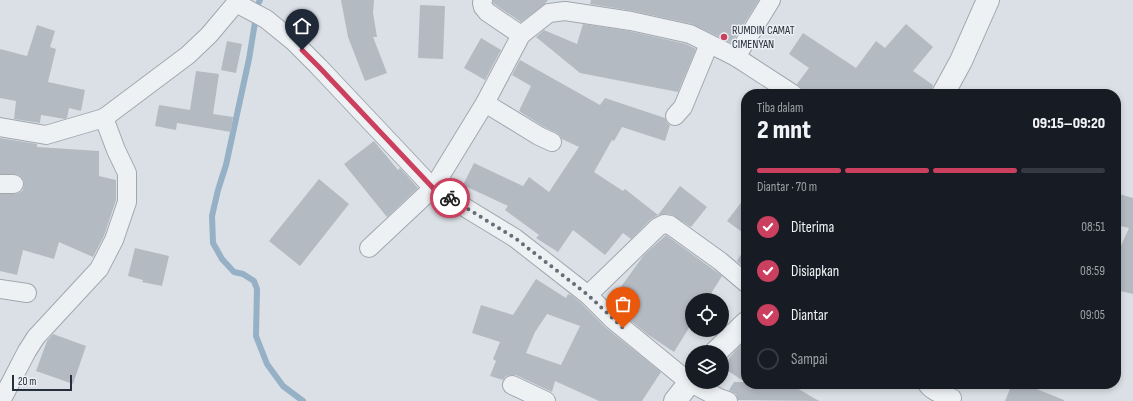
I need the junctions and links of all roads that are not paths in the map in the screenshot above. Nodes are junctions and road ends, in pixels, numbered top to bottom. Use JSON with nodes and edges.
{"nodes":[{"id":1,"x":483,"y":0,"type":"edge"},
{"id":2,"x":770,"y":0,"type":"edge"},
{"id":3,"x":988,"y":0,"type":"edge"},
{"id":4,"x":237,"y":2,"type":"edge"},
{"id":5,"x":521,"y":35,"type":"junction"},
{"id":6,"x":709,"y":44,"type":"junction"},
{"id":7,"x":736,"y":57,"type":"junction"},
{"id":8,"x":784,"y":89,"type":"edge"},
{"id":9,"x":946,"y":89,"type":"edge"},
{"id":10,"x":485,"y":103,"type":"junction"},
{"id":11,"x":675,"y":116,"type":"dead end"},
{"id":12,"x":104,"y":118,"type":"junction"},
{"id":13,"x":0,"y":127,"type":"edge"},
{"id":14,"x":552,"y":142,"type":"dead end"},
{"id":15,"x":433,"y":188,"type":"junction"},
{"id":16,"x":369,"y":248,"type":"dead end"},
{"id":17,"x":741,"y":279,"type":"edge"},
{"id":18,"x":0,"y":289,"type":"edge"},
{"id":19,"x":26,"y":293,"type":"dead end"},
{"id":20,"x":588,"y":295,"type":"junction"},
{"id":21,"x":741,"y":328,"type":"edge"},
{"id":22,"x":723,"y":345,"type":"edge"},
{"id":23,"x":685,"y":376,"type":"edge"},
{"id":24,"x":512,"y":385,"type":"dead end"},
{"id":25,"x":685,"y":387,"type":"edge"},
{"id":26,"x":704,"y":389,"type":"edge"},
{"id":27,"x":933,"y":389,"type":"edge"},
{"id":28,"x":952,"y":398,"type":"dead end"},
{"id":29,"x":1,"y":401,"type":"edge"},
{"id":30,"x":546,"y":401,"type":"edge"},
{"id":31,"x":675,"y":401,"type":"edge"},
{"id":32,"x":728,"y":401,"type":"edge"}],
"edges":[{"from":1,"to":5,"type":"street"},
{"from":2,"to":7,"type":"street"},
{"from":3,"to":9,"type":"street"},
{"from":4,"to":12,"type":"street"},
{"from":4,"to":15,"type":"street"},
{"from":5,"to":6,"type":"street"},
{"from":5,"to":10,"type":"street"},
{"from":6,"to":7,"type":"street"},
{"from":6,"to":11,"type":"street"},
{"from":7,"to":8,"type":"street"},
{"from":10,"to":14,"type":"street"},
{"from":10,"to":15,"type":"street"},
{"from":12,"to":13,"type":"street"},
{"from":12,"to":29,"type":"street"},
{"from":15,"to":16,"type":"street"},
{"from":15,"to":20,"type":"street"},
{"from":17,"to":20,"type":"street"},
{"from":18,"to":19,"type":"street"},
{"from":20,"to":23,"type":"street"},
{"from":21,"to":22,"type":"street"},
{"from":24,"to":30,"type":"street"},
{"from":25,"to":31,"type":"street"},
{"from":26,"to":32,"type":"street"},
{"from":27,"to":28,"type":"street"}]}
